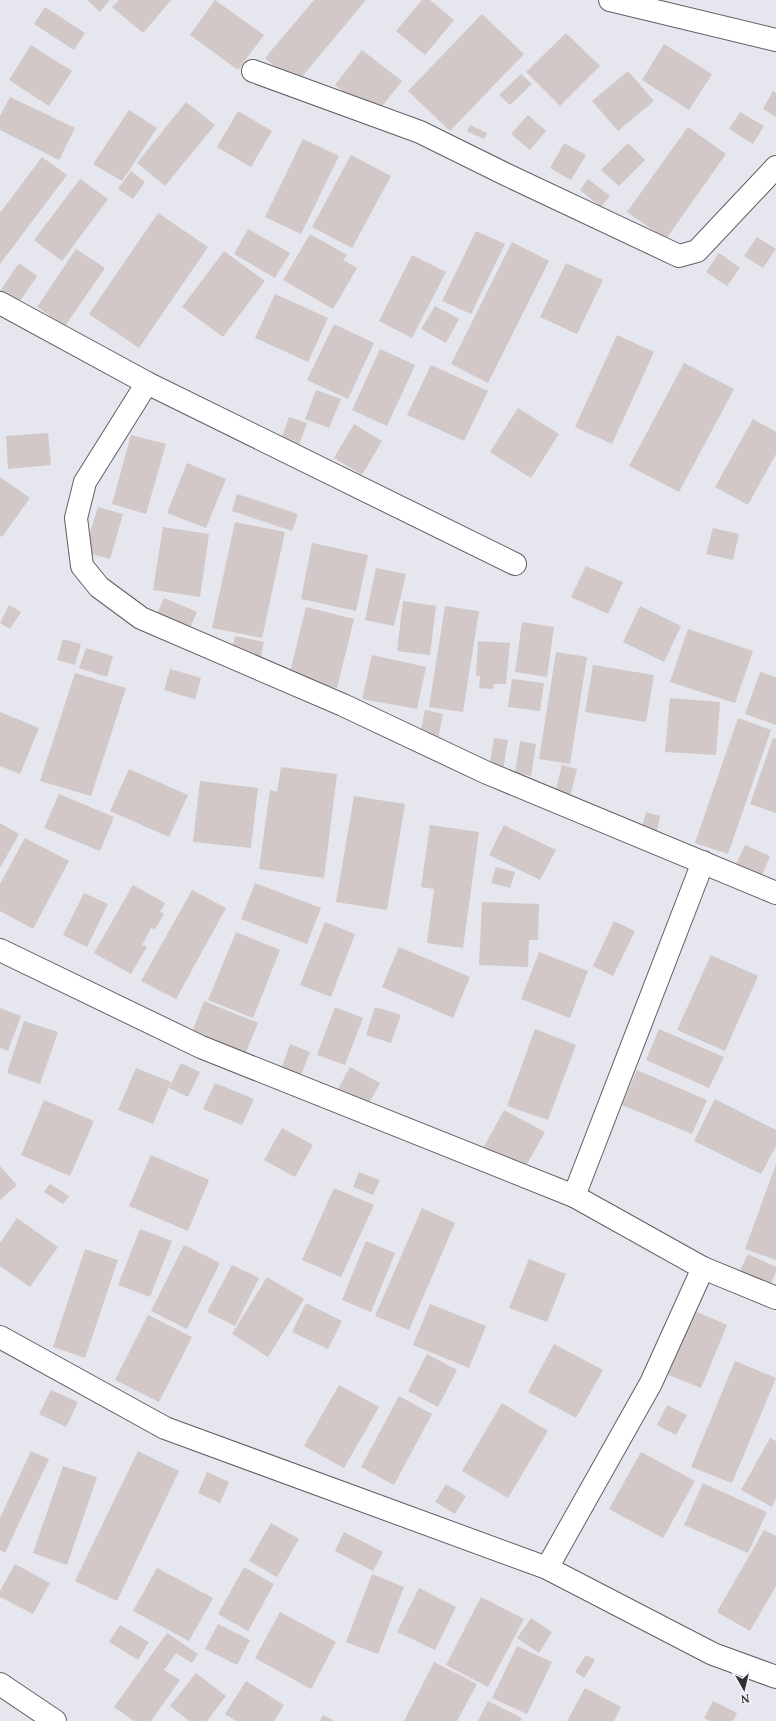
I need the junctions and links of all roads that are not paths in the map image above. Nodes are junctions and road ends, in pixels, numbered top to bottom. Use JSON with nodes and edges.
{"nodes":[{"id":1,"x":610,"y":0,"type":"edge"},
{"id":2,"x":776,"y":40,"type":"edge"},
{"id":3,"x":253,"y":71,"type":"dead end"},
{"id":4,"x":776,"y":167,"type":"edge"},
{"id":5,"x":0,"y":303,"type":"edge"},
{"id":6,"x":147,"y":383,"type":"junction"},
{"id":7,"x":515,"y":564,"type":"dead end"},
{"id":8,"x":703,"y":862,"type":"junction"},
{"id":9,"x":776,"y":893,"type":"edge"},
{"id":10,"x":0,"y":950,"type":"edge"},
{"id":11,"x":574,"y":1196,"type":"junction"},
{"id":12,"x":703,"y":1268,"type":"junction"},
{"id":13,"x":776,"y":1298,"type":"edge"},
{"id":14,"x":0,"y":1337,"type":"edge"},
{"id":15,"x":547,"y":1568,"type":"junction"},
{"id":16,"x":776,"y":1677,"type":"edge"},
{"id":17,"x":0,"y":1684,"type":"edge"},
{"id":18,"x":55,"y":1721,"type":"edge"}],
"edges":[{"from":1,"to":2,"type":"street"},
{"from":3,"to":4,"type":"street"},
{"from":5,"to":6,"type":"street"},
{"from":6,"to":7,"type":"street"},
{"from":6,"to":8,"type":"street"},
{"from":8,"to":9,"type":"street"},
{"from":8,"to":11,"type":"street"},
{"from":10,"to":11,"type":"street"},
{"from":11,"to":12,"type":"street"},
{"from":12,"to":13,"type":"street"},
{"from":12,"to":15,"type":"street"},
{"from":14,"to":15,"type":"street"},
{"from":15,"to":16,"type":"street"},
{"from":17,"to":18,"type":"street"}]}
